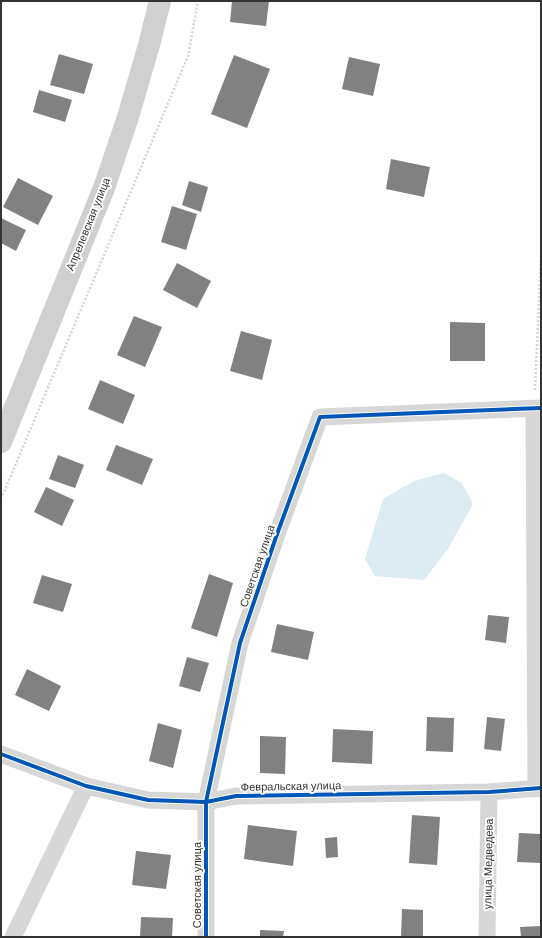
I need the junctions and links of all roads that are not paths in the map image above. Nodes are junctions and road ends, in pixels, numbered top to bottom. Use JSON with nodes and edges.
{"nodes":[{"id":1,"x":160,"y":1,"type":"edge"},
{"id":2,"x":538,"y":408,"type":"edge"},
{"id":3,"x":1,"y":442,"type":"edge"},
{"id":4,"x":1,"y":754,"type":"edge"},
{"id":5,"x":86,"y":786,"type":"junction"},
{"id":6,"x":538,"y":789,"type":"edge"},
{"id":7,"x":489,"y":792,"type":"junction"},
{"id":8,"x":206,"y":802,"type":"junction"},
{"id":9,"x":13,"y":937,"type":"edge"},
{"id":10,"x":206,"y":937,"type":"edge"},
{"id":11,"x":487,"y":937,"type":"edge"}],
"edges":[{"from":1,"to":3,"type":"street","name":"Апрелевская улица"},
{"from":2,"to":6,"type":"street"},
{"from":2,"to":8,"type":"street","name":"Советская улица"},
{"from":4,"to":5,"type":"street","name":"Февральская улица"},
{"from":5,"to":8,"type":"street","name":"Февральская улица"},
{"from":5,"to":9,"type":"street"},
{"from":6,"to":7,"type":"street","name":"Февральская улица"},
{"from":7,"to":8,"type":"street","name":"Февральская улица"},
{"from":7,"to":11,"type":"street","name":"улица Медведева"},
{"from":8,"to":10,"type":"street","name":"Советская улица"}]}
